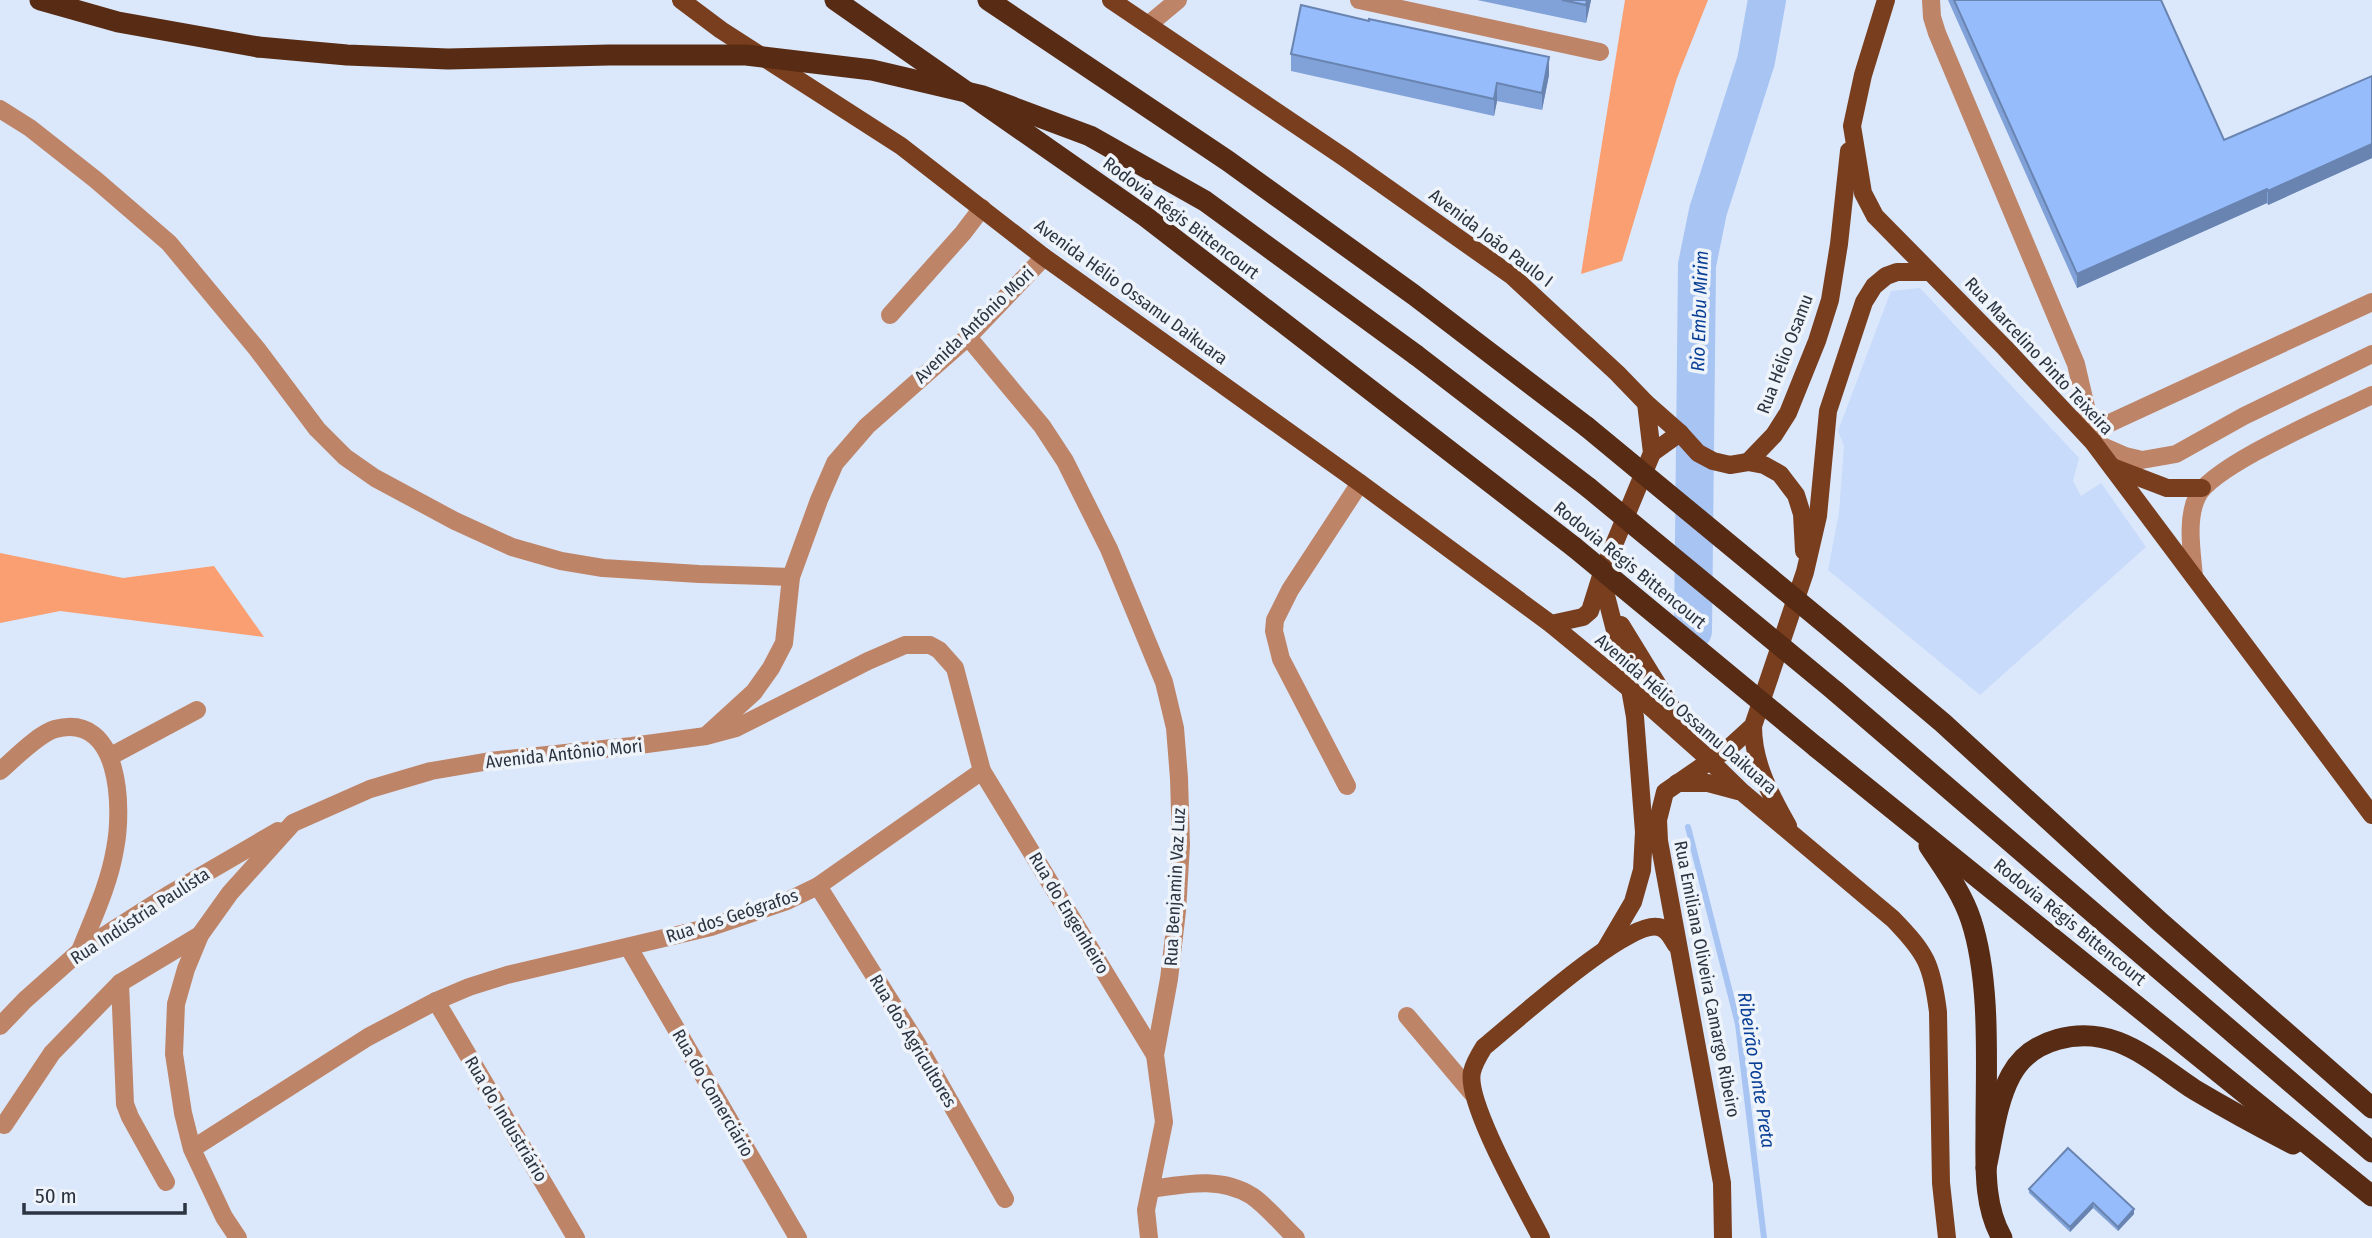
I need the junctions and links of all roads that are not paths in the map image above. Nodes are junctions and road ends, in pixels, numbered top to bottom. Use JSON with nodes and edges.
{"nodes":[{"id":1,"x":40,"y":0,"type":"edge"},
{"id":2,"x":681,"y":0,"type":"edge"},
{"id":3,"x":835,"y":0,"type":"edge"},
{"id":4,"x":988,"y":0,"type":"edge"},
{"id":5,"x":1111,"y":0,"type":"edge"},
{"id":6,"x":1178,"y":0,"type":"edge"},
{"id":7,"x":1359,"y":0,"type":"edge"},
{"id":8,"x":1886,"y":0,"type":"edge"},
{"id":9,"x":1931,"y":0,"type":"edge"},
{"id":10,"x":1148,"y":25,"type":"junction"},
{"id":11,"x":1600,"y":52,"type":"dead end"},
{"id":12,"x":0,"y":109,"type":"edge"},
{"id":13,"x":1852,"y":126,"type":"junction"},
{"id":14,"x":982,"y":208,"type":"junction"},
{"id":15,"x":1044,"y":257,"type":"junction"},
{"id":16,"x":1928,"y":272,"type":"junction"},
{"id":17,"x":2372,"y":302,"type":"edge"},
{"id":18,"x":890,"y":315,"type":"dead end"},
{"id":19,"x":968,"y":337,"type":"junction"},
{"id":20,"x":2372,"y":354,"type":"edge"},
{"id":21,"x":2372,"y":395,"type":"edge"},
{"id":22,"x":1646,"y":404,"type":"junction"},
{"id":23,"x":1684,"y":437,"type":"junction"},
{"id":24,"x":2090,"y":438,"type":"junction"},
{"id":25,"x":1652,"y":453,"type":"junction"},
{"id":26,"x":1748,"y":461,"type":"junction"},
{"id":27,"x":2112,"y":467,"type":"junction"},
{"id":28,"x":1360,"y":483,"type":"junction"},
{"id":29,"x":2202,"y":488,"type":"junction"},
{"id":30,"x":1805,"y":572,"type":"junction"},
{"id":31,"x":1601,"y":576,"type":"junction"},
{"id":32,"x":791,"y":577,"type":"junction"},
{"id":33,"x":2194,"y":577,"type":"junction"},
{"id":34,"x":1609,"y":604,"type":"junction"},
{"id":35,"x":1552,"y":624,"type":"junction"},
{"id":36,"x":1630,"y":689,"type":"junction"},
{"id":37,"x":197,"y":710,"type":"dead end"},
{"id":38,"x":1753,"y":726,"type":"junction"},
{"id":39,"x":706,"y":736,"type":"junction"},
{"id":40,"x":111,"y":756,"type":"junction"},
{"id":41,"x":1706,"y":756,"type":"junction"},
{"id":42,"x":0,"y":771,"type":"edge"},
{"id":43,"x":982,"y":771,"type":"junction"},
{"id":44,"x":1676,"y":783,"type":"junction"},
{"id":45,"x":1347,"y":786,"type":"dead end"},
{"id":46,"x":1742,"y":792,"type":"junction"},
{"id":47,"x":2372,"y":815,"type":"edge"},
{"id":48,"x":293,"y":823,"type":"junction"},
{"id":49,"x":1916,"y":827,"type":"junction"},
{"id":50,"x":1793,"y":835,"type":"junction"},
{"id":51,"x":818,"y":886,"type":"junction"},
{"id":52,"x":200,"y":935,"type":"junction"},
{"id":53,"x":628,"y":948,"type":"junction"},
{"id":54,"x":1678,"y":948,"type":"junction"},
{"id":55,"x":1605,"y":949,"type":"junction"},
{"id":56,"x":80,"y":951,"type":"junction"},
{"id":57,"x":120,"y":983,"type":"junction"},
{"id":58,"x":436,"y":1001,"type":"junction"},
{"id":59,"x":1407,"y":1016,"type":"dead end"},
{"id":60,"x":0,"y":1026,"type":"edge"},
{"id":61,"x":1155,"y":1055,"type":"junction"},
{"id":62,"x":1472,"y":1093,"type":"junction"},
{"id":63,"x":2372,"y":1108,"type":"edge"},
{"id":64,"x":4,"y":1125,"type":"dead end"},
{"id":65,"x":192,"y":1149,"type":"junction"},
{"id":66,"x":2372,"y":1152,"type":"edge"},
{"id":67,"x":1986,"y":1168,"type":"junction"},
{"id":68,"x":2341,"y":1170,"type":"junction"},
{"id":69,"x":166,"y":1182,"type":"dead end"},
{"id":70,"x":1151,"y":1189,"type":"junction"},
{"id":71,"x":2372,"y":1196,"type":"edge"},
{"id":72,"x":1005,"y":1199,"type":"dead end"},
{"id":73,"x":238,"y":1238,"type":"edge"},
{"id":74,"x":576,"y":1238,"type":"edge"},
{"id":75,"x":798,"y":1238,"type":"edge"},
{"id":76,"x":1149,"y":1238,"type":"edge"},
{"id":77,"x":1296,"y":1238,"type":"edge"},
{"id":78,"x":1541,"y":1238,"type":"edge"},
{"id":79,"x":1723,"y":1238,"type":"edge"},
{"id":80,"x":1947,"y":1238,"type":"edge"},
{"id":81,"x":2002,"y":1238,"type":"edge"}],
"edges":[{"from":1,"to":66,"type":"highway","bridge":true},
{"from":2,"to":14,"type":"main road","name":"Avenida Hélio Ossamu Daikuara"},
{"from":3,"to":49,"type":"highway","name":"Rodovia Régis Bittencourt","bridge":true},
{"from":4,"to":63,"type":"highway","bridge":true},
{"from":5,"to":10,"type":"main road","name":"Avenida João Paulo I"},
{"from":6,"to":10,"type":"street"},
{"from":7,"to":11,"type":"street"},
{"from":8,"to":13,"type":"main road","name":"Rua Marcelino Pinto Teixeira"},
{"from":9,"to":24,"type":"street"},
{"from":10,"to":22,"type":"main road","name":"Avenida João Paulo I"},
{"from":12,"to":32,"type":"street"},
{"from":13,"to":16,"type":"main road","name":"Rua Marcelino Pinto Teixeira"},
{"from":13,"to":26,"type":"main road","name":"Rua Hélio Osamu"},
{"from":14,"to":15,"type":"main road","name":"Avenida Hélio Ossamu Daikuara"},
{"from":14,"to":18,"type":"street"},
{"from":15,"to":19,"type":"street","name":"Avenida Antônio Mori"},
{"from":15,"to":28,"type":"main road","name":"Avenida Hélio Ossamu Daikuara"},
{"from":16,"to":24,"type":"main road","name":"Rua Marcelino Pinto Teixeira"},
{"from":16,"to":30,"type":"main road"},
{"from":17,"to":24,"type":"street"},
{"from":19,"to":32,"type":"street","name":"Avenida Antônio Mori"},
{"from":19,"to":61,"type":"street","name":"Rua Benjamin Vaz Luz"},
{"from":20,"to":24,"type":"street"},
{"from":21,"to":29,"type":"street"},
{"from":22,"to":23,"type":"main road","name":"Avenida João Paulo I"},
{"from":22,"to":25,"type":"main road"},
{"from":23,"to":25,"type":"main road"},
{"from":23,"to":26,"type":"main road","name":"Avenida João Paulo I"},
{"from":24,"to":27,"type":"main road","name":"Rua Marcelino Pinto Teixeira"},
{"from":25,"to":31,"type":"main road"},
{"from":26,"to":30,"type":"main road","name":"Avenida João Paulo I"},
{"from":27,"to":29,"type":"main road"},
{"from":27,"to":33,"type":"main road","name":"Rua Marcelino Pinto Teixeira"},
{"from":28,"to":35,"type":"main road","name":"Avenida Hélio Ossamu Daikuara"},
{"from":28,"to":45,"type":"street"},
{"from":29,"to":33,"type":"street"},
{"from":30,"to":38,"type":"main road","name":"Rua Emiliana Oliveira Camargo Ribeiro"},
{"from":31,"to":34,"type":"main road"},
{"from":31,"to":35,"type":"main road","name":"Avenida Hélio Ossamu Daikuara"},
{"from":32,"to":39,"type":"street","name":"Avenida Antônio Mori"},
{"from":33,"to":47,"type":"main road","name":"Rua Marcelino Pinto Teixeira"},
{"from":34,"to":36,"type":"main road"},
{"from":34,"to":41,"type":"main road"},
{"from":35,"to":36,"type":"main road","name":"Avenida Hélio Ossamu Daikuara"},
{"from":36,"to":41,"type":"main road","name":"Avenida Hélio Ossamu Daikuara"},
{"from":36,"to":55,"type":"main road"},
{"from":37,"to":40,"type":"street"},
{"from":38,"to":41,"type":"main road","name":"Rua Emiliana Oliveira Camargo Ribeiro"},
{"from":38,"to":50,"type":"main road","name":"Avenida Hélio Ossamu Daikuara"},
{"from":39,"to":43,"type":"street"},
{"from":39,"to":48,"type":"street","name":"Avenida Antônio Mori"},
{"from":40,"to":42,"type":"street"},
{"from":40,"to":56,"type":"street"},
{"from":41,"to":44,"type":"main road","name":"Rua Emiliana Oliveira Camargo Ribeiro"},
{"from":41,"to":46,"type":"main road","name":"Avenida Hélio Ossamu Daikuara"},
{"from":43,"to":51,"type":"street","name":"Rua dos Geógrafos"},
{"from":43,"to":61,"type":"street","name":"Rua do Engenheiro"},
{"from":44,"to":46,"type":"main road"},
{"from":44,"to":54,"type":"main road","name":"Rua Emiliana Oliveira Camargo Ribeiro"},
{"from":46,"to":50,"type":"main road","name":"Avenida Hélio Ossamu Daikuara"},
{"from":48,"to":52,"type":"street","name":"Avenida Antônio Mori"},
{"from":48,"to":56,"type":"street","name":"Rua Indústria Paulista"},
{"from":49,"to":67,"type":"highway"},
{"from":49,"to":68,"type":"highway","name":"Rodovia Régis Bittencourt"},
{"from":50,"to":80,"type":"main road","name":"Avenida Hélio Ossamu Daikuara"},
{"from":51,"to":53,"type":"street","name":"Rua dos Geógrafos"},
{"from":51,"to":72,"type":"street","name":"Rua dos Agricultores"},
{"from":52,"to":57,"type":"street"},
{"from":52,"to":65,"type":"street","name":"Avenida Antônio Mori"},
{"from":53,"to":58,"type":"street","name":"Rua dos Geógrafos"},
{"from":53,"to":75,"type":"street","name":"Rua do Comerciário"},
{"from":54,"to":55,"type":"main road"},
{"from":54,"to":79,"type":"main road","name":"Rua Emiliana Oliveira Camargo Ribeiro"},
{"from":55,"to":62,"type":"main road"},
{"from":56,"to":60,"type":"street","name":"Rua Indústria Paulista"},
{"from":57,"to":64,"type":"street"},
{"from":57,"to":69,"type":"street"},
{"from":58,"to":65,"type":"street","name":"Rua dos Geógrafos"},
{"from":58,"to":74,"type":"street","name":"Rua do Industriário"},
{"from":59,"to":62,"type":"street"},
{"from":61,"to":70,"type":"street","name":"Rua Benjamin Vaz Luz"},
{"from":62,"to":78,"type":"main road"},
{"from":65,"to":73,"type":"street","name":"Avenida Antônio Mori"},
{"from":67,"to":68,"type":"highway"},
{"from":67,"to":81,"type":"highway"},
{"from":68,"to":71,"type":"highway","name":"Rodovia Régis Bittencourt"},
{"from":70,"to":76,"type":"street","name":"Rua Benjamin Vaz Luz"},
{"from":70,"to":77,"type":"street"}]}
